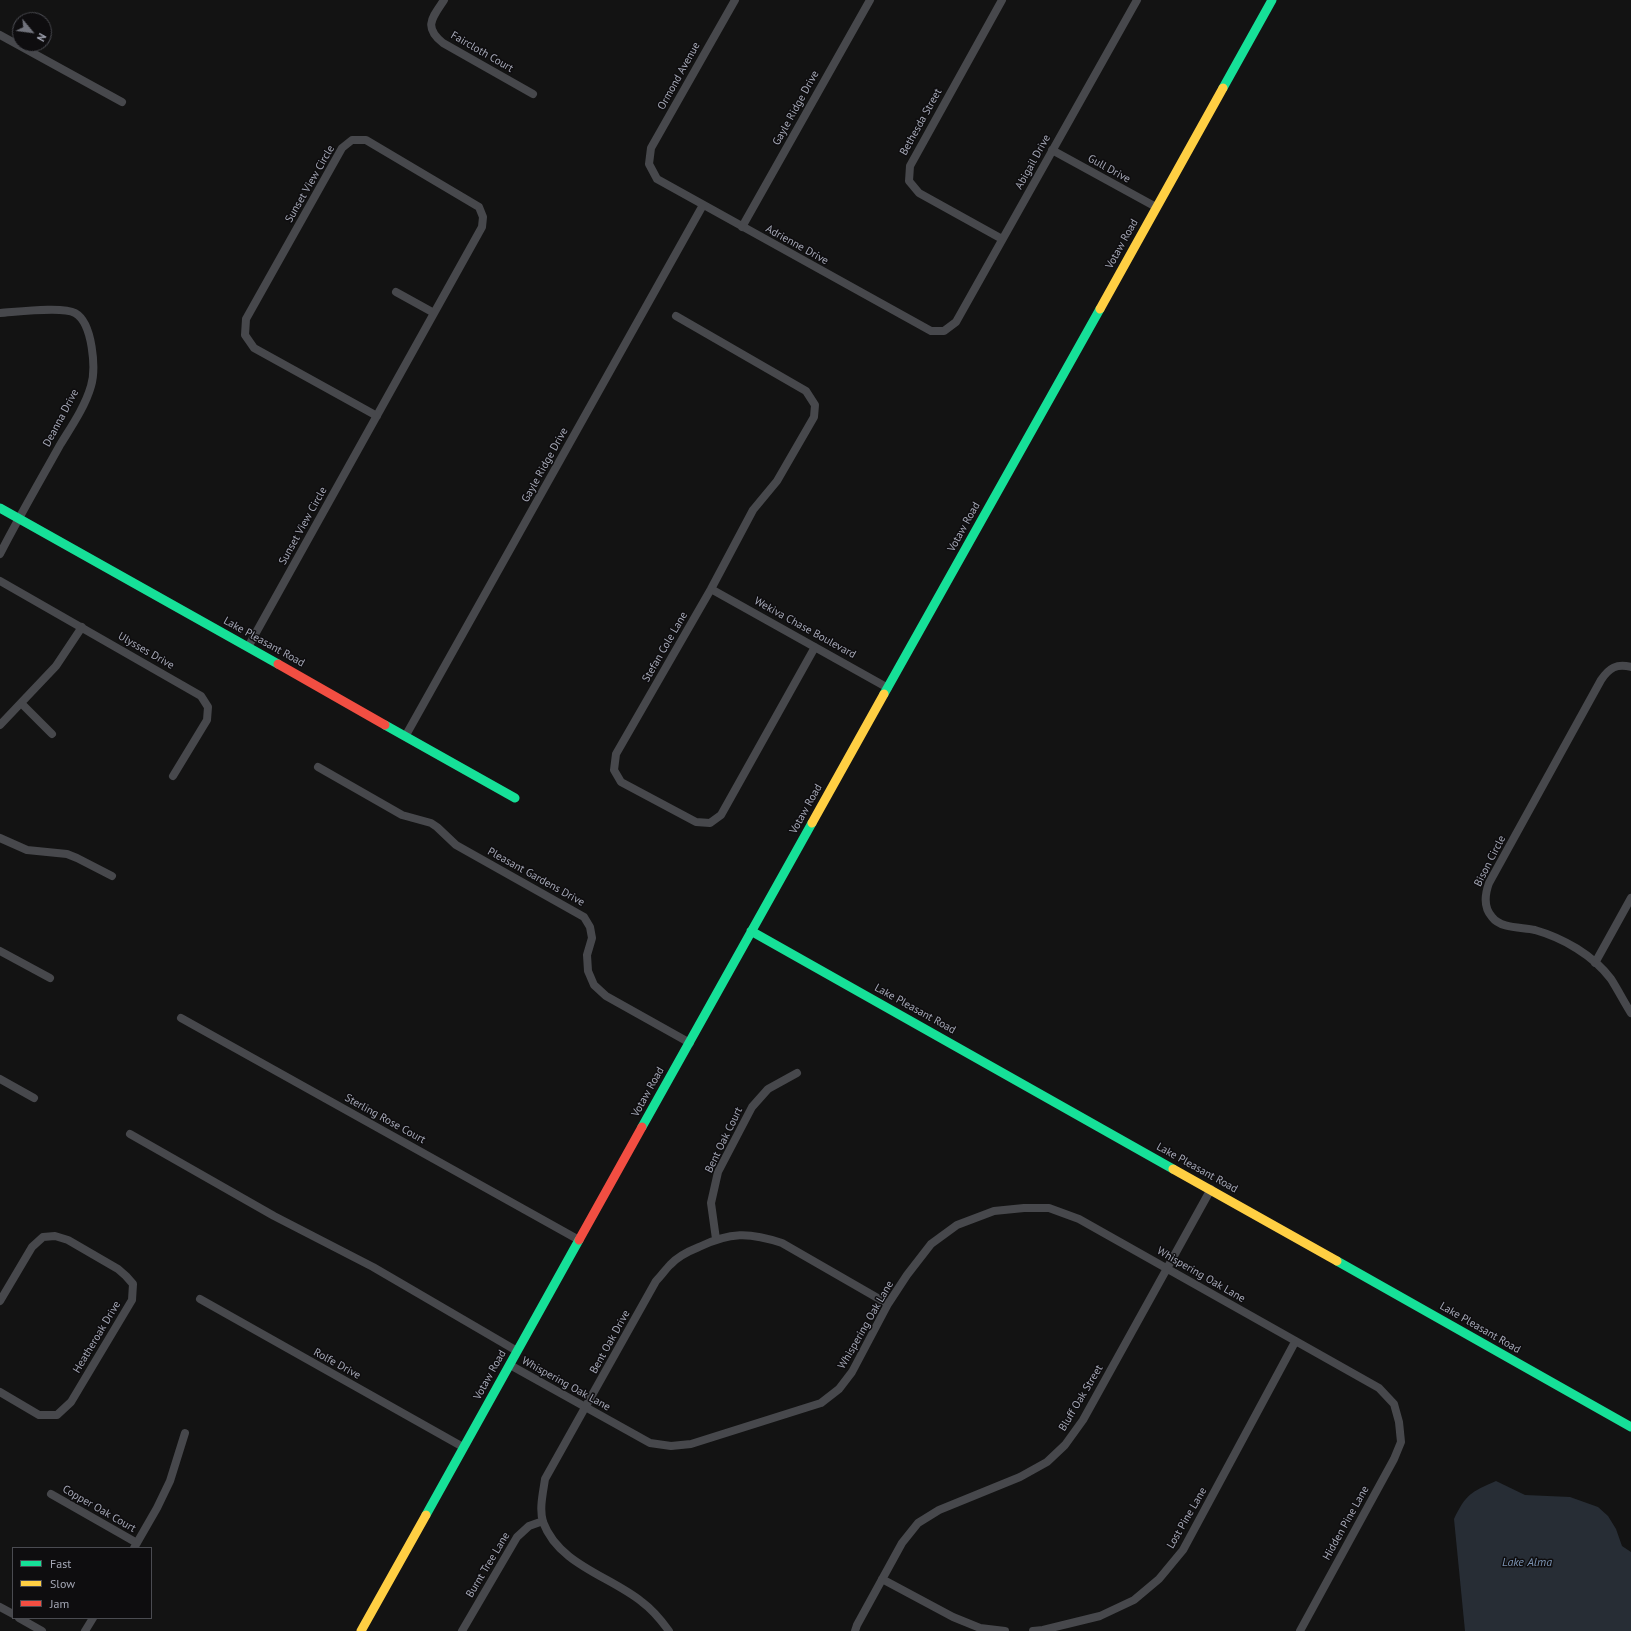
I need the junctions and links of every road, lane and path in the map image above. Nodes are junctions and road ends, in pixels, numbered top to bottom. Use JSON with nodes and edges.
{"nodes":[{"id":1,"x":444,"y":0,"type":"edge"},
{"id":2,"x":735,"y":0,"type":"edge"},
{"id":3,"x":870,"y":0,"type":"edge"},
{"id":4,"x":1002,"y":0,"type":"edge"},
{"id":5,"x":1137,"y":0,"type":"edge"},
{"id":6,"x":1272,"y":0,"type":"edge"},
{"id":7,"x":0,"y":35,"type":"edge"},
{"id":8,"x":533,"y":94,"type":"dead end"},
{"id":9,"x":122,"y":102,"type":"dead end"},
{"id":10,"x":1052,"y":150,"type":"junction"},
{"id":11,"x":649,"y":164,"type":"joint"},
{"id":12,"x":703,"y":205,"type":"junction"},
{"id":13,"x":1156,"y":207,"type":"junction"},
{"id":14,"x":742,"y":227,"type":"junction"},
{"id":15,"x":1002,"y":239,"type":"junction"},
{"id":16,"x":396,"y":292,"type":"dead end"},
{"id":17,"x":0,"y":313,"type":"edge"},
{"id":18,"x":434,"y":313,"type":"junction"},
{"id":19,"x":676,"y":316,"type":"dead end"},
{"id":20,"x":944,"y":331,"type":"joint"},
{"id":21,"x":377,"y":416,"type":"junction"},
{"id":22,"x":0,"y":508,"type":"edge"},
{"id":23,"x":18,"y":519,"type":"junction"},
{"id":24,"x":0,"y":554,"type":"edge"},
{"id":25,"x":0,"y":581,"type":"edge"},
{"id":26,"x":711,"y":588,"type":"junction"},
{"id":27,"x":82,"y":627,"type":"junction"},
{"id":28,"x":248,"y":647,"type":"junction"},
{"id":29,"x":816,"y":647,"type":"junction"},
{"id":30,"x":1631,"y":667,"type":"edge"},
{"id":31,"x":888,"y":688,"type":"junction"},
{"id":32,"x":21,"y":703,"type":"junction"},
{"id":33,"x":0,"y":725,"type":"edge"},
{"id":34,"x":52,"y":734,"type":"dead end"},
{"id":35,"x":406,"y":735,"type":"junction"},
{"id":36,"x":318,"y":768,"type":"dead end"},
{"id":37,"x":173,"y":776,"type":"dead end"},
{"id":38,"x":515,"y":798,"type":"dead end"},
{"id":39,"x":0,"y":838,"type":"edge"},
{"id":40,"x":112,"y":876,"type":"dead end"},
{"id":41,"x":1631,"y":898,"type":"edge"},
{"id":42,"x":751,"y":931,"type":"junction"},
{"id":43,"x":0,"y":952,"type":"edge"},
{"id":44,"x":1595,"y":963,"type":"junction"},
{"id":45,"x":50,"y":978,"type":"dead end"},
{"id":46,"x":1631,"y":1013,"type":"edge"},
{"id":47,"x":181,"y":1018,"type":"dead end"},
{"id":48,"x":690,"y":1043,"type":"junction"},
{"id":49,"x":797,"y":1073,"type":"dead end"},
{"id":50,"x":0,"y":1079,"type":"edge"},
{"id":51,"x":34,"y":1098,"type":"dead end"},
{"id":52,"x":130,"y":1134,"type":"dead end"},
{"id":53,"x":1211,"y":1189,"type":"junction"},
{"id":54,"x":716,"y":1239,"type":"junction"},
{"id":55,"x":579,"y":1240,"type":"junction"},
{"id":56,"x":1167,"y":1268,"type":"junction"},
{"id":57,"x":200,"y":1299,"type":"dead end"},
{"id":58,"x":0,"y":1301,"type":"edge"},
{"id":59,"x":888,"y":1304,"type":"junction"},
{"id":60,"x":1295,"y":1342,"type":"junction"},
{"id":61,"x":518,"y":1351,"type":"junction"},
{"id":62,"x":510,"y":1365,"type":"junction"},
{"id":63,"x":0,"y":1392,"type":"edge"},
{"id":64,"x":586,"y":1408,"type":"junction"},
{"id":65,"x":1400,"y":1422,"type":"joint"},
{"id":66,"x":1631,"y":1427,"type":"edge"},
{"id":67,"x":185,"y":1433,"type":"dead end"},
{"id":68,"x":463,"y":1448,"type":"junction"},
{"id":69,"x":51,"y":1494,"type":"dead end"},
{"id":70,"x":543,"y":1522,"type":"junction"},
{"id":71,"x":135,"y":1545,"type":"edge"},
{"id":72,"x":882,"y":1579,"type":"junction"},
{"id":73,"x":0,"y":1607,"type":"edge"},
{"id":74,"x":12,"y":1613,"type":"edge"},
{"id":75,"x":21,"y":1619,"type":"edge"},
{"id":76,"x":91,"y":1619,"type":"edge"},
{"id":77,"x":42,"y":1631,"type":"edge"},
{"id":78,"x":85,"y":1631,"type":"edge"},
{"id":79,"x":361,"y":1631,"type":"edge"},
{"id":80,"x":462,"y":1631,"type":"edge"},
{"id":81,"x":669,"y":1631,"type":"edge"},
{"id":82,"x":855,"y":1631,"type":"edge"},
{"id":83,"x":1005,"y":1631,"type":"edge"},
{"id":84,"x":1033,"y":1631,"type":"edge"},
{"id":85,"x":1300,"y":1631,"type":"edge"}],
"edges":[{"from":1,"to":8,"type":"street","name":"Faircloth Court"},
{"from":2,"to":11,"type":"street","name":"Ormond Avenue"},
{"from":3,"to":14,"type":"street","name":"Gayle Ridge Drive"},
{"from":4,"to":15,"type":"street","name":"Bethesda Street"},
{"from":5,"to":10,"type":"street","name":"Abigail Drive"},
{"from":6,"to":13,"type":"street","name":"Votaw Road"},
{"from":7,"to":9,"type":"street"},
{"from":10,"to":13,"type":"street","name":"Gull Drive"},
{"from":10,"to":15,"type":"street","name":"Abigail Drive"},
{"from":11,"to":12,"type":"street","name":"Adrienne Drive"},
{"from":12,"to":14,"type":"street","name":"Adrienne Drive"},
{"from":12,"to":35,"type":"street","name":"Gayle Ridge Drive"},
{"from":13,"to":31,"type":"street","name":"Votaw Road"},
{"from":14,"to":20,"type":"street","name":"Adrienne Drive"},
{"from":15,"to":20,"type":"street","name":"Abigail Drive"},
{"from":16,"to":18,"type":"street"},
{"from":17,"to":23,"type":"street","name":"Deanna Drive"},
{"from":18,"to":21,"type":"street","name":"Sunset View Circle"},
{"from":18,"to":21,"type":"street","name":"Sunset View Circle"},
{"from":19,"to":26,"type":"street","name":"Stefan Cole Lane"},
{"from":21,"to":28,"type":"street","name":"Sunset View Circle"},
{"from":22,"to":23,"type":"street","name":"Lake Pleasant Road"},
{"from":23,"to":24,"type":"street","name":"Deanna Drive"},
{"from":23,"to":28,"type":"street","name":"Lake Pleasant Road"},
{"from":25,"to":27,"type":"street","name":"Ulysses Drive"},
{"from":26,"to":29,"type":"street","name":"Wekiva Chase Boulevard"},
{"from":26,"to":29,"type":"street","name":"Stefan Cole Lane"},
{"from":27,"to":32,"type":"street"},
{"from":27,"to":37,"type":"street","name":"Ulysses Drive"},
{"from":28,"to":35,"type":"street","name":"Lake Pleasant Road"},
{"from":29,"to":31,"type":"street","name":"Wekiva Chase Boulevard"},
{"from":30,"to":44,"type":"street","name":"Bison Circle"},
{"from":31,"to":42,"type":"street","name":"Votaw Road"},
{"from":32,"to":33,"type":"street"},
{"from":32,"to":34,"type":"street"},
{"from":35,"to":38,"type":"street","name":"Lake Pleasant Road"},
{"from":36,"to":48,"type":"street","name":"Pleasant Gardens Drive"},
{"from":39,"to":40,"type":"street"},
{"from":41,"to":44,"type":"street"},
{"from":42,"to":48,"type":"street","name":"Votaw Road"},
{"from":42,"to":53,"type":"street","name":"Lake Pleasant Road"},
{"from":43,"to":45,"type":"street"},
{"from":44,"to":46,"type":"street","name":"Bison Circle"},
{"from":47,"to":55,"type":"street","name":"Sterling Rose Court"},
{"from":48,"to":55,"type":"street","name":"Votaw Road"},
{"from":49,"to":54,"type":"street","name":"Bent Oak Court"},
{"from":50,"to":51,"type":"street"},
{"from":52,"to":61,"type":"street"},
{"from":53,"to":56,"type":"street","name":"Bluff Oak Street"},
{"from":53,"to":66,"type":"street","name":"Lake Pleasant Road"},
{"from":54,"to":59,"type":"street","name":"Bent Oak Drive"},
{"from":54,"to":64,"type":"street","name":"Bent Oak Drive"},
{"from":55,"to":61,"type":"street","name":"Votaw Road"},
{"from":56,"to":59,"type":"street","name":"Whispering Oak Lane"},
{"from":56,"to":60,"type":"street","name":"Whispering Oak Lane"},
{"from":56,"to":72,"type":"street","name":"Bluff Oak Street"},
{"from":57,"to":68,"type":"street","name":"Rolfe Drive"},
{"from":58,"to":63,"type":"street","name":"Heatheroak Drive"},
{"from":59,"to":64,"type":"street","name":"Whispering Oak Lane"},
{"from":60,"to":65,"type":"street","name":"Whispering Oak Lane"},
{"from":60,"to":84,"type":"street","name":"Lost Pine Lane"},
{"from":61,"to":62,"type":"street","name":"Votaw Road"},
{"from":62,"to":64,"type":"street","name":"Whispering Oak Lane"},
{"from":62,"to":68,"type":"street","name":"Votaw Road"},
{"from":64,"to":70,"type":"street","name":"Bent Oak Drive"},
{"from":65,"to":85,"type":"street","name":"Hidden Pine Lane"},
{"from":67,"to":71,"type":"street"},
{"from":68,"to":79,"type":"street","name":"Votaw Road"},
{"from":69,"to":71,"type":"street","name":"Copper Oak Court"},
{"from":70,"to":80,"type":"street","name":"Burnt Tree Lane"},
{"from":70,"to":81,"type":"street"},
{"from":72,"to":82,"type":"street","name":"Bluff Oak Street"},
{"from":72,"to":83,"type":"street"},
{"from":73,"to":74,"type":"street"},
{"from":75,"to":77,"type":"street"},
{"from":76,"to":78,"type":"street"}]}
